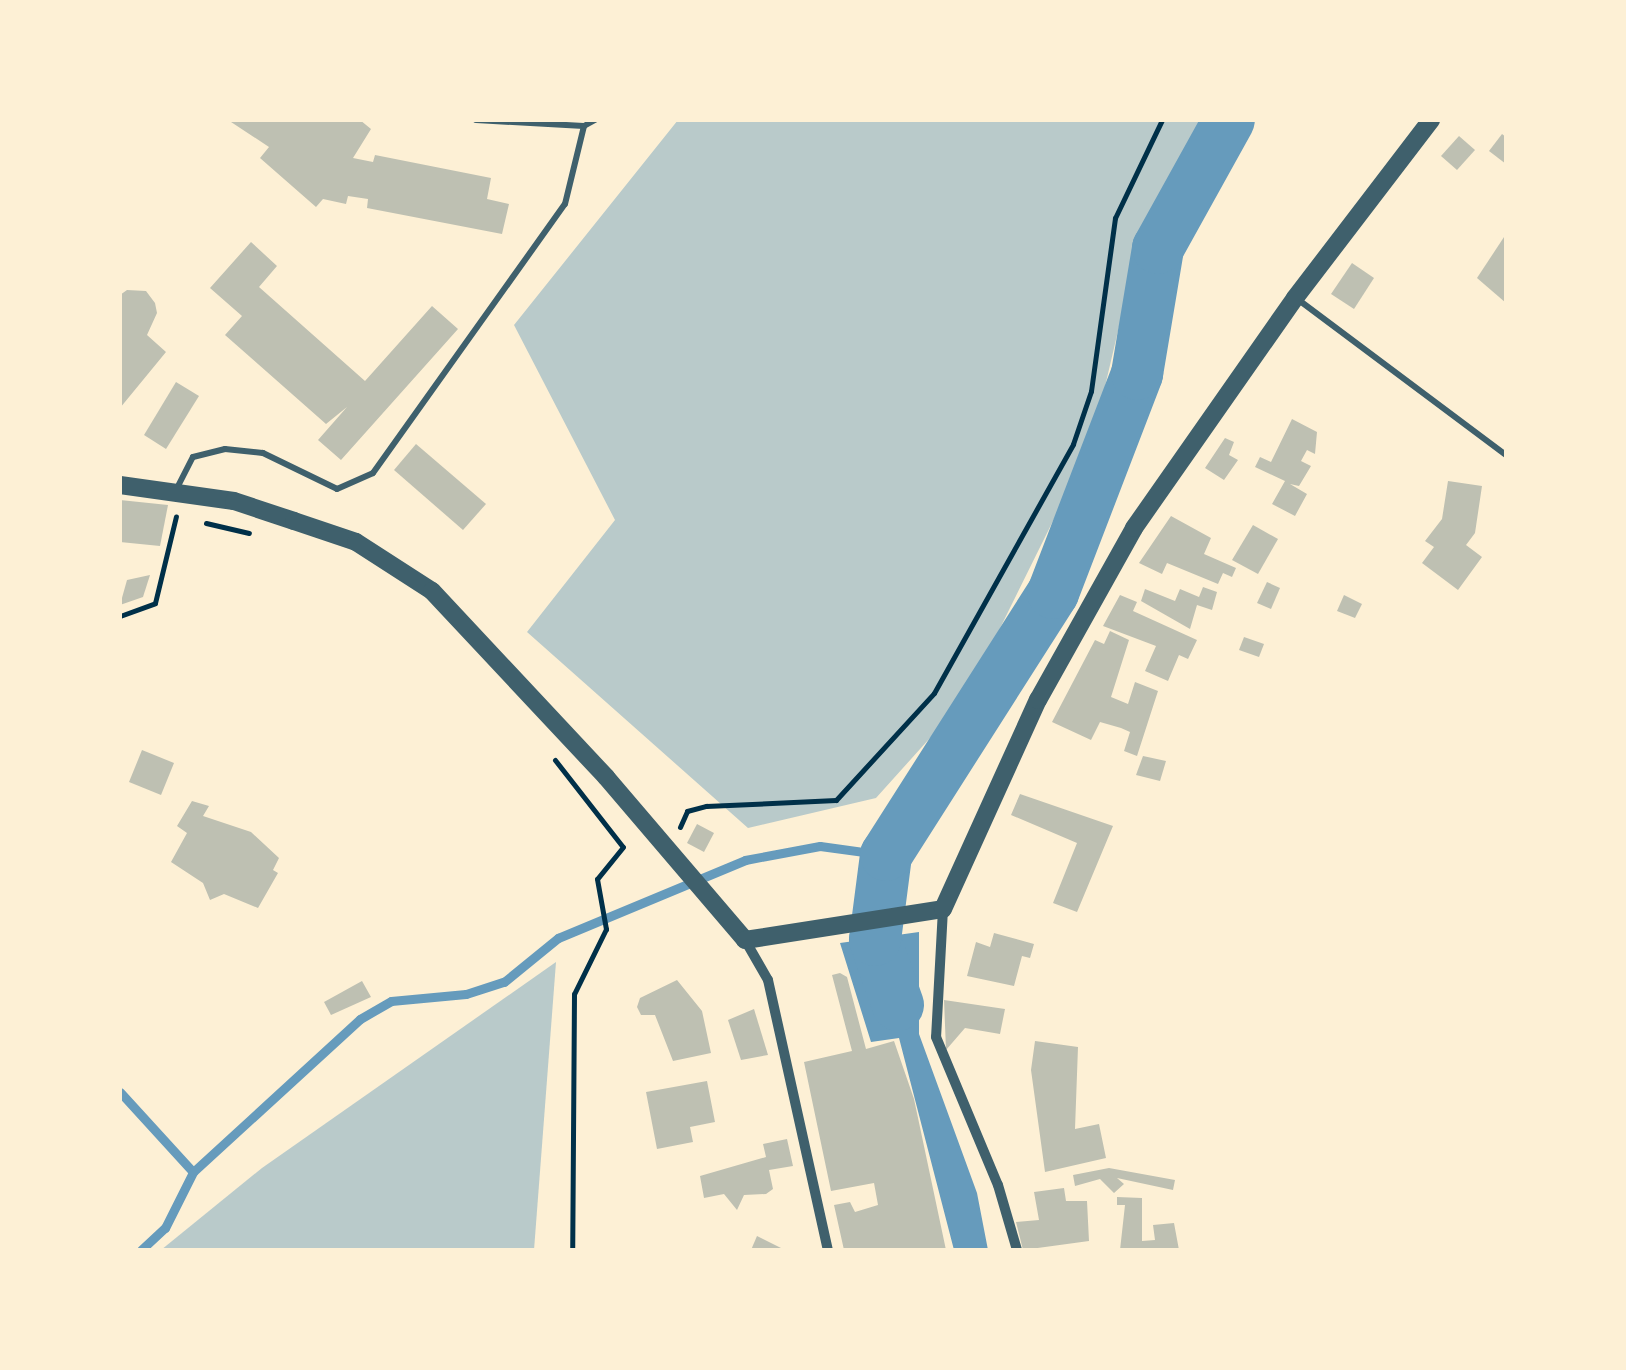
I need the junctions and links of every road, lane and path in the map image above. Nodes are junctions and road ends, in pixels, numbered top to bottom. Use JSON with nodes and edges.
{"nodes":[{"id":1,"x":476,"y":120,"type":"edge"},
{"id":2,"x":596,"y":120,"type":"edge"},
{"id":3,"x":1162,"y":120,"type":"edge"},
{"id":4,"x":1431,"y":120,"type":"edge"},
{"id":5,"x":584,"y":126,"type":"junction"},
{"id":6,"x":1295,"y":298,"type":"junction"},
{"id":7,"x":1506,"y":454,"type":"edge"},
{"id":8,"x":120,"y":485,"type":"edge"},
{"id":9,"x":175,"y":493,"type":"junction"},
{"id":10,"x":265,"y":536,"type":"dead end"},
{"id":11,"x":120,"y":616,"type":"edge"},
{"id":12,"x":552,"y":756,"type":"dead end"},
{"id":13,"x":676,"y":834,"type":"dead end"},
{"id":14,"x":935,"y":911,"type":"junction"},
{"id":15,"x":745,"y":940,"type":"junction"},
{"id":16,"x":572,"y":1250,"type":"edge"},
{"id":17,"x":828,"y":1250,"type":"edge"},
{"id":18,"x":1017,"y":1250,"type":"edge"}],
"edges":[{"from":1,"to":5,"type":"lane"},
{"from":2,"to":5,"type":"lane"},
{"from":3,"to":13,"type":"path"},
{"from":4,"to":6,"type":"street"},
{"from":5,"to":9,"type":"lane"},
{"from":6,"to":7,"type":"lane"},
{"from":6,"to":14,"type":"street"},
{"from":8,"to":9,"type":"street"},
{"from":9,"to":15,"type":"street"},
{"from":10,"to":11,"type":"path"},
{"from":12,"to":16,"type":"path"},
{"from":14,"to":15,"type":"street"},
{"from":14,"to":18,"type":"street"},
{"from":15,"to":17,"type":"street"}]}
